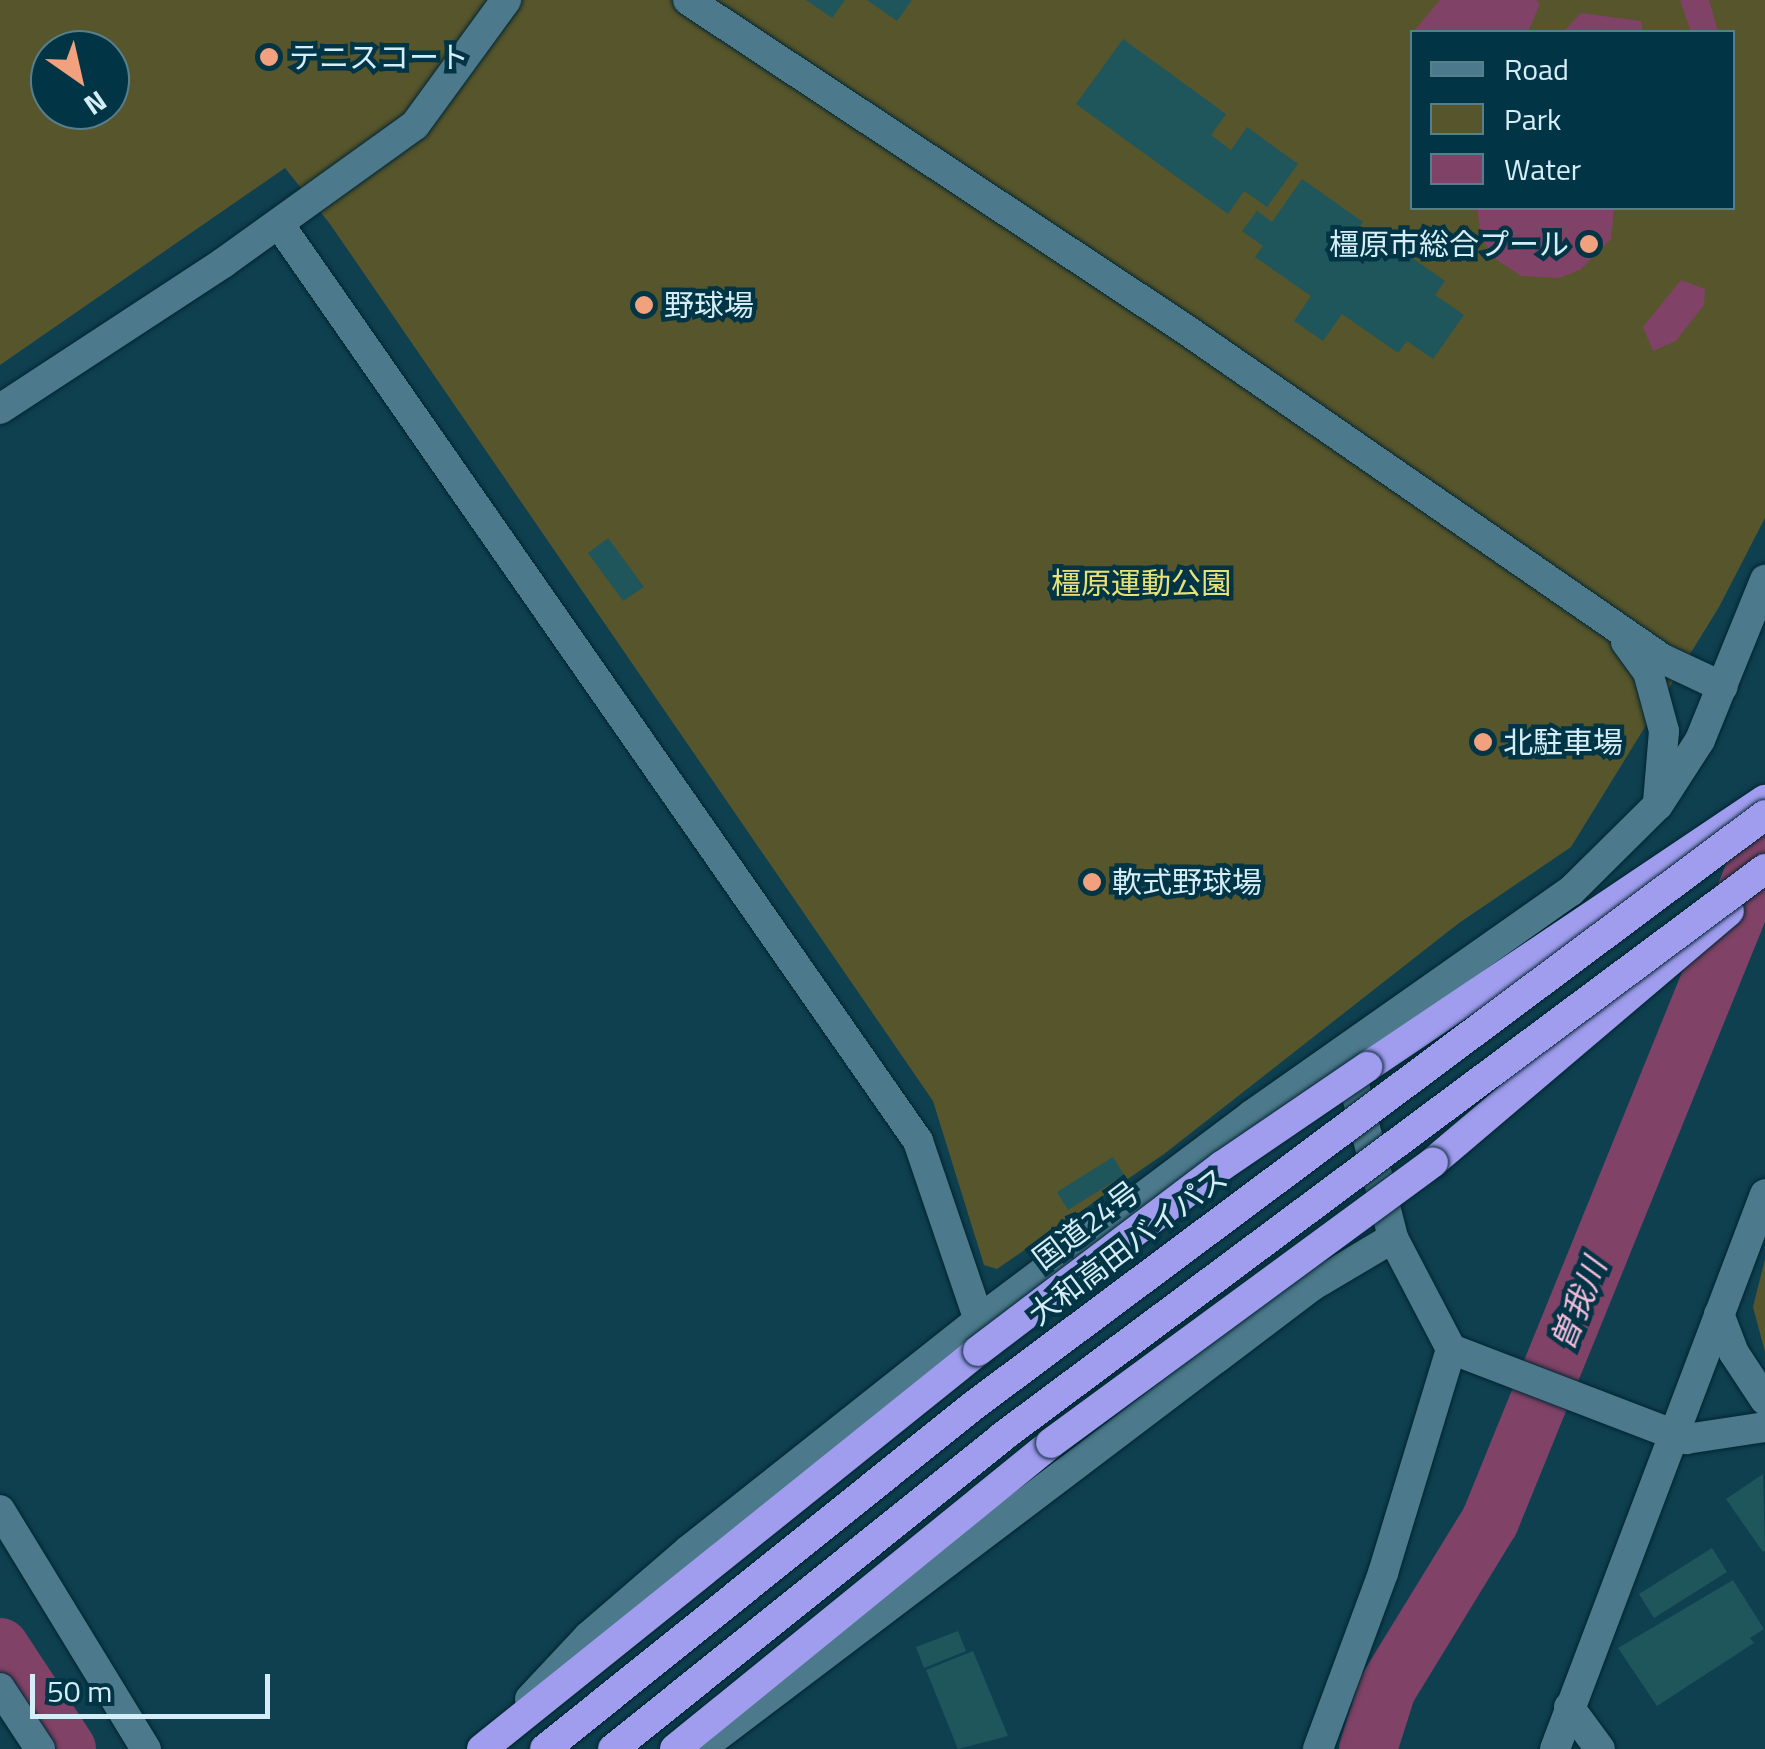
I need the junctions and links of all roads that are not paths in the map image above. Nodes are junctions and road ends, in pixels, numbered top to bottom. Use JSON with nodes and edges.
{"nodes":[{"id":1,"x":506,"y":0,"type":"edge"},
{"id":2,"x":688,"y":0,"type":"edge"},
{"id":3,"x":279,"y":224,"type":"junction"},
{"id":4,"x":0,"y":409,"type":"edge"},
{"id":5,"x":1765,"y":580,"type":"edge"},
{"id":6,"x":1613,"y":623,"type":"junction"},
{"id":7,"x":1723,"y":687,"type":"junction"},
{"id":8,"x":1765,"y":800,"type":"edge"},
{"id":9,"x":1658,"y":805,"type":"junction"},
{"id":10,"x":1765,"y":815,"type":"edge"},
{"id":11,"x":1765,"y":868,"type":"edge"},
{"id":12,"x":1765,"y":880,"type":"edge"},
{"id":13,"x":1345,"y":1050,"type":"junction"},
{"id":14,"x":1765,"y":1194,"type":"edge"},
{"id":15,"x":1393,"y":1238,"type":"junction"},
{"id":16,"x":1720,"y":1314,"type":"junction"},
{"id":17,"x":979,"y":1336,"type":"junction"},
{"id":18,"x":1458,"y":1352,"type":"junction"},
{"id":19,"x":1765,"y":1400,"type":"edge"},
{"id":20,"x":1765,"y":1427,"type":"edge"},
{"id":21,"x":1661,"y":1431,"type":"junction"},
{"id":22,"x":0,"y":1510,"type":"edge"},
{"id":23,"x":0,"y":1688,"type":"edge"},
{"id":24,"x":1569,"y":1707,"type":"junction"},
{"id":25,"x":490,"y":1742,"type":"edge"},
{"id":26,"x":40,"y":1749,"type":"edge"},
{"id":27,"x":146,"y":1749,"type":"edge"},
{"id":28,"x":545,"y":1749,"type":"edge"},
{"id":29,"x":613,"y":1749,"type":"edge"},
{"id":30,"x":675,"y":1749,"type":"edge"},
{"id":31,"x":700,"y":1749,"type":"edge"},
{"id":32,"x":1318,"y":1749,"type":"edge"},
{"id":33,"x":1555,"y":1749,"type":"edge"},
{"id":34,"x":1600,"y":1749,"type":"edge"}],
"edges":[{"from":1,"to":3,"type":"street"},
{"from":2,"to":6,"type":"street"},
{"from":3,"to":4,"type":"street"},
{"from":3,"to":17,"type":"street"},
{"from":5,"to":7,"type":"street"},
{"from":6,"to":7,"type":"street"},
{"from":6,"to":9,"type":"street"},
{"from":7,"to":9,"type":"street"},
{"from":8,"to":17,"type":"highway","name":"国道24号","bridge":true},
{"from":9,"to":13,"type":"street"},
{"from":10,"to":28,"type":"highway","name":"大和高田バイパス","bridge":true},
{"from":11,"to":29,"type":"highway","bridge":true},
{"from":12,"to":30,"type":"highway","bridge":true},
{"from":13,"to":15,"type":"street"},
{"from":13,"to":17,"type":"street"},
{"from":14,"to":16,"type":"street"},
{"from":15,"to":18,"type":"street"},
{"from":15,"to":31,"type":"street"},
{"from":16,"to":19,"type":"street"},
{"from":16,"to":21,"type":"street"},
{"from":17,"to":25,"type":"highway","name":"国道24号"},
{"from":18,"to":21,"type":"street"},
{"from":18,"to":32,"type":"street"},
{"from":20,"to":21,"type":"street"},
{"from":21,"to":24,"type":"street"},
{"from":22,"to":27,"type":"street"},
{"from":23,"to":26,"type":"street"},
{"from":24,"to":33,"type":"street"},
{"from":24,"to":34,"type":"street"}]}
